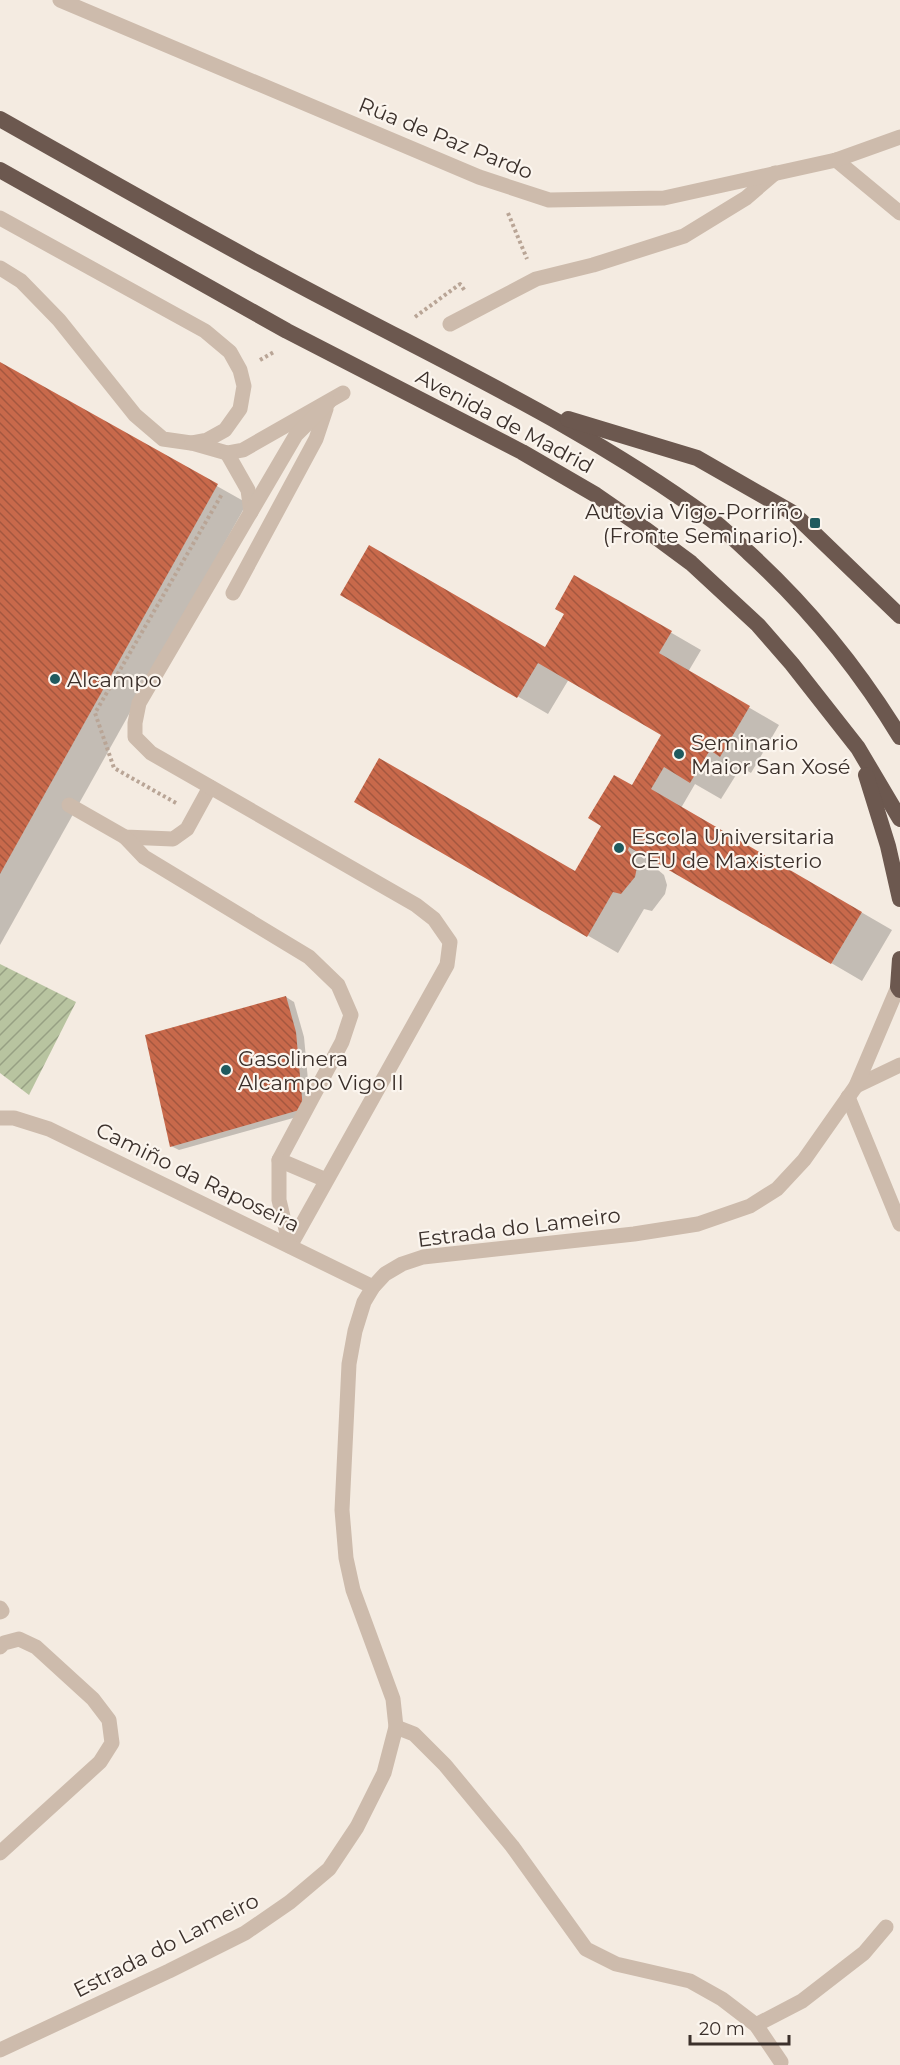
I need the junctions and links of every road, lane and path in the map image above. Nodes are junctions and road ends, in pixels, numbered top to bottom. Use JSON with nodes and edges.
{"nodes":[{"id":1,"x":60,"y":0,"type":"edge"},
{"id":2,"x":0,"y":119,"type":"edge"},
{"id":3,"x":900,"y":137,"type":"edge"},
{"id":4,"x":836,"y":160,"type":"junction"},
{"id":5,"x":0,"y":170,"type":"edge"},
{"id":6,"x":775,"y":173,"type":"junction"},
{"id":7,"x":508,"y":187,"type":"junction"},
{"id":8,"x":900,"y":213,"type":"edge"},
{"id":9,"x":0,"y":218,"type":"edge"},
{"id":10,"x":0,"y":268,"type":"edge"},
{"id":11,"x":536,"y":279,"type":"junction"},
{"id":12,"x":450,"y":324,"type":"dead end"},
{"id":13,"x":343,"y":393,"type":"dead end"},
{"id":14,"x":329,"y":402,"type":"junction"},
{"id":15,"x":542,"y":411,"type":"junction"},
{"id":16,"x":192,"y":443,"type":"junction"},
{"id":17,"x":227,"y":453,"type":"junction"},
{"id":18,"x":251,"y":512,"type":"junction"},
{"id":19,"x":233,"y":593,"type":"dead end"},
{"id":20,"x":900,"y":616,"type":"edge"},
{"id":21,"x":900,"y":737,"type":"edge"},
{"id":22,"x":858,"y":748,"type":"junction"},
{"id":23,"x":210,"y":787,"type":"junction"},
{"id":24,"x":69,"y":805,"type":"dead end"},
{"id":25,"x":900,"y":819,"type":"edge"},
{"id":26,"x":125,"y":837,"type":"junction"},
{"id":27,"x":900,"y":899,"type":"edge"},
{"id":28,"x":900,"y":959,"type":"edge"},
{"id":29,"x":899,"y":988,"type":"edge"},
{"id":30,"x":900,"y":1065,"type":"edge"},
{"id":31,"x":852,"y":1092,"type":"junction"},
{"id":32,"x":0,"y":1118,"type":"edge"},
{"id":33,"x":279,"y":1160,"type":"junction"},
{"id":34,"x":326,"y":1180,"type":"junction"},
{"id":35,"x":900,"y":1224,"type":"edge"},
{"id":36,"x":290,"y":1246,"type":"junction"},
{"id":37,"x":373,"y":1287,"type":"junction"},
{"id":38,"x":0,"y":1647,"type":"edge"},
{"id":39,"x":396,"y":1727,"type":"junction"},
{"id":40,"x":0,"y":1853,"type":"edge"},
{"id":41,"x":886,"y":1927,"type":"dead end"},
{"id":42,"x":756,"y":2025,"type":"junction"},
{"id":43,"x":0,"y":2049,"type":"edge"},
{"id":44,"x":781,"y":2062,"type":"dead end"}],
"edges":[{"from":1,"to":7,"type":"street","name":"Rúa de Paz Pardo"},
{"from":2,"to":15,"type":"highway","name":"Avenida de Madrid"},
{"from":3,"to":4,"type":"street","name":"Rúa de Paz Pardo"},
{"from":4,"to":6,"type":"street","name":"Rúa de Paz Pardo"},
{"from":4,"to":8,"type":"street"},
{"from":5,"to":22,"type":"highway","name":"Avenida de Madrid"},
{"from":6,"to":7,"type":"street","name":"Rúa de Paz Pardo"},
{"from":6,"to":11,"type":"street"},
{"from":7,"to":11,"type":"path"},
{"from":9,"to":16,"type":"street"},
{"from":10,"to":16,"type":"street"},
{"from":11,"to":12,"type":"street"},
{"from":13,"to":14,"type":"street"},
{"from":14,"to":17,"type":"street"},
{"from":14,"to":18,"type":"street"},
{"from":14,"to":19,"type":"street"},
{"from":15,"to":20,"type":"highway"},
{"from":15,"to":21,"type":"highway","name":"Avenida de Madrid"},
{"from":16,"to":17,"type":"street"},
{"from":17,"to":18,"type":"street"},
{"from":18,"to":23,"type":"street"},
{"from":22,"to":25,"type":"highway","name":"Avenida de Madrid"},
{"from":22,"to":27,"type":"highway"},
{"from":23,"to":26,"type":"street"},
{"from":23,"to":34,"type":"street"},
{"from":24,"to":26,"type":"street"},
{"from":26,"to":33,"type":"street"},
{"from":28,"to":29,"type":"highway"},
{"from":29,"to":31,"type":"street","name":"Estrada do Lameiro"},
{"from":30,"to":31,"type":"street","name":"Estrada do Lameiro"},
{"from":31,"to":35,"type":"street"},
{"from":31,"to":37,"type":"street","name":"Estrada do Lameiro"},
{"from":32,"to":36,"type":"street","name":"Camiño da Raposeira"},
{"from":33,"to":34,"type":"street"},
{"from":33,"to":36,"type":"street"},
{"from":34,"to":36,"type":"street"},
{"from":36,"to":37,"type":"street","name":"Camiño da Raposeira"},
{"from":37,"to":39,"type":"street","name":"Estrada do Lameiro"},
{"from":38,"to":40,"type":"street"},
{"from":39,"to":42,"type":"street"},
{"from":39,"to":43,"type":"street","name":"Estrada do Lameiro"},
{"from":41,"to":42,"type":"street"},
{"from":42,"to":44,"type":"street"}]}
